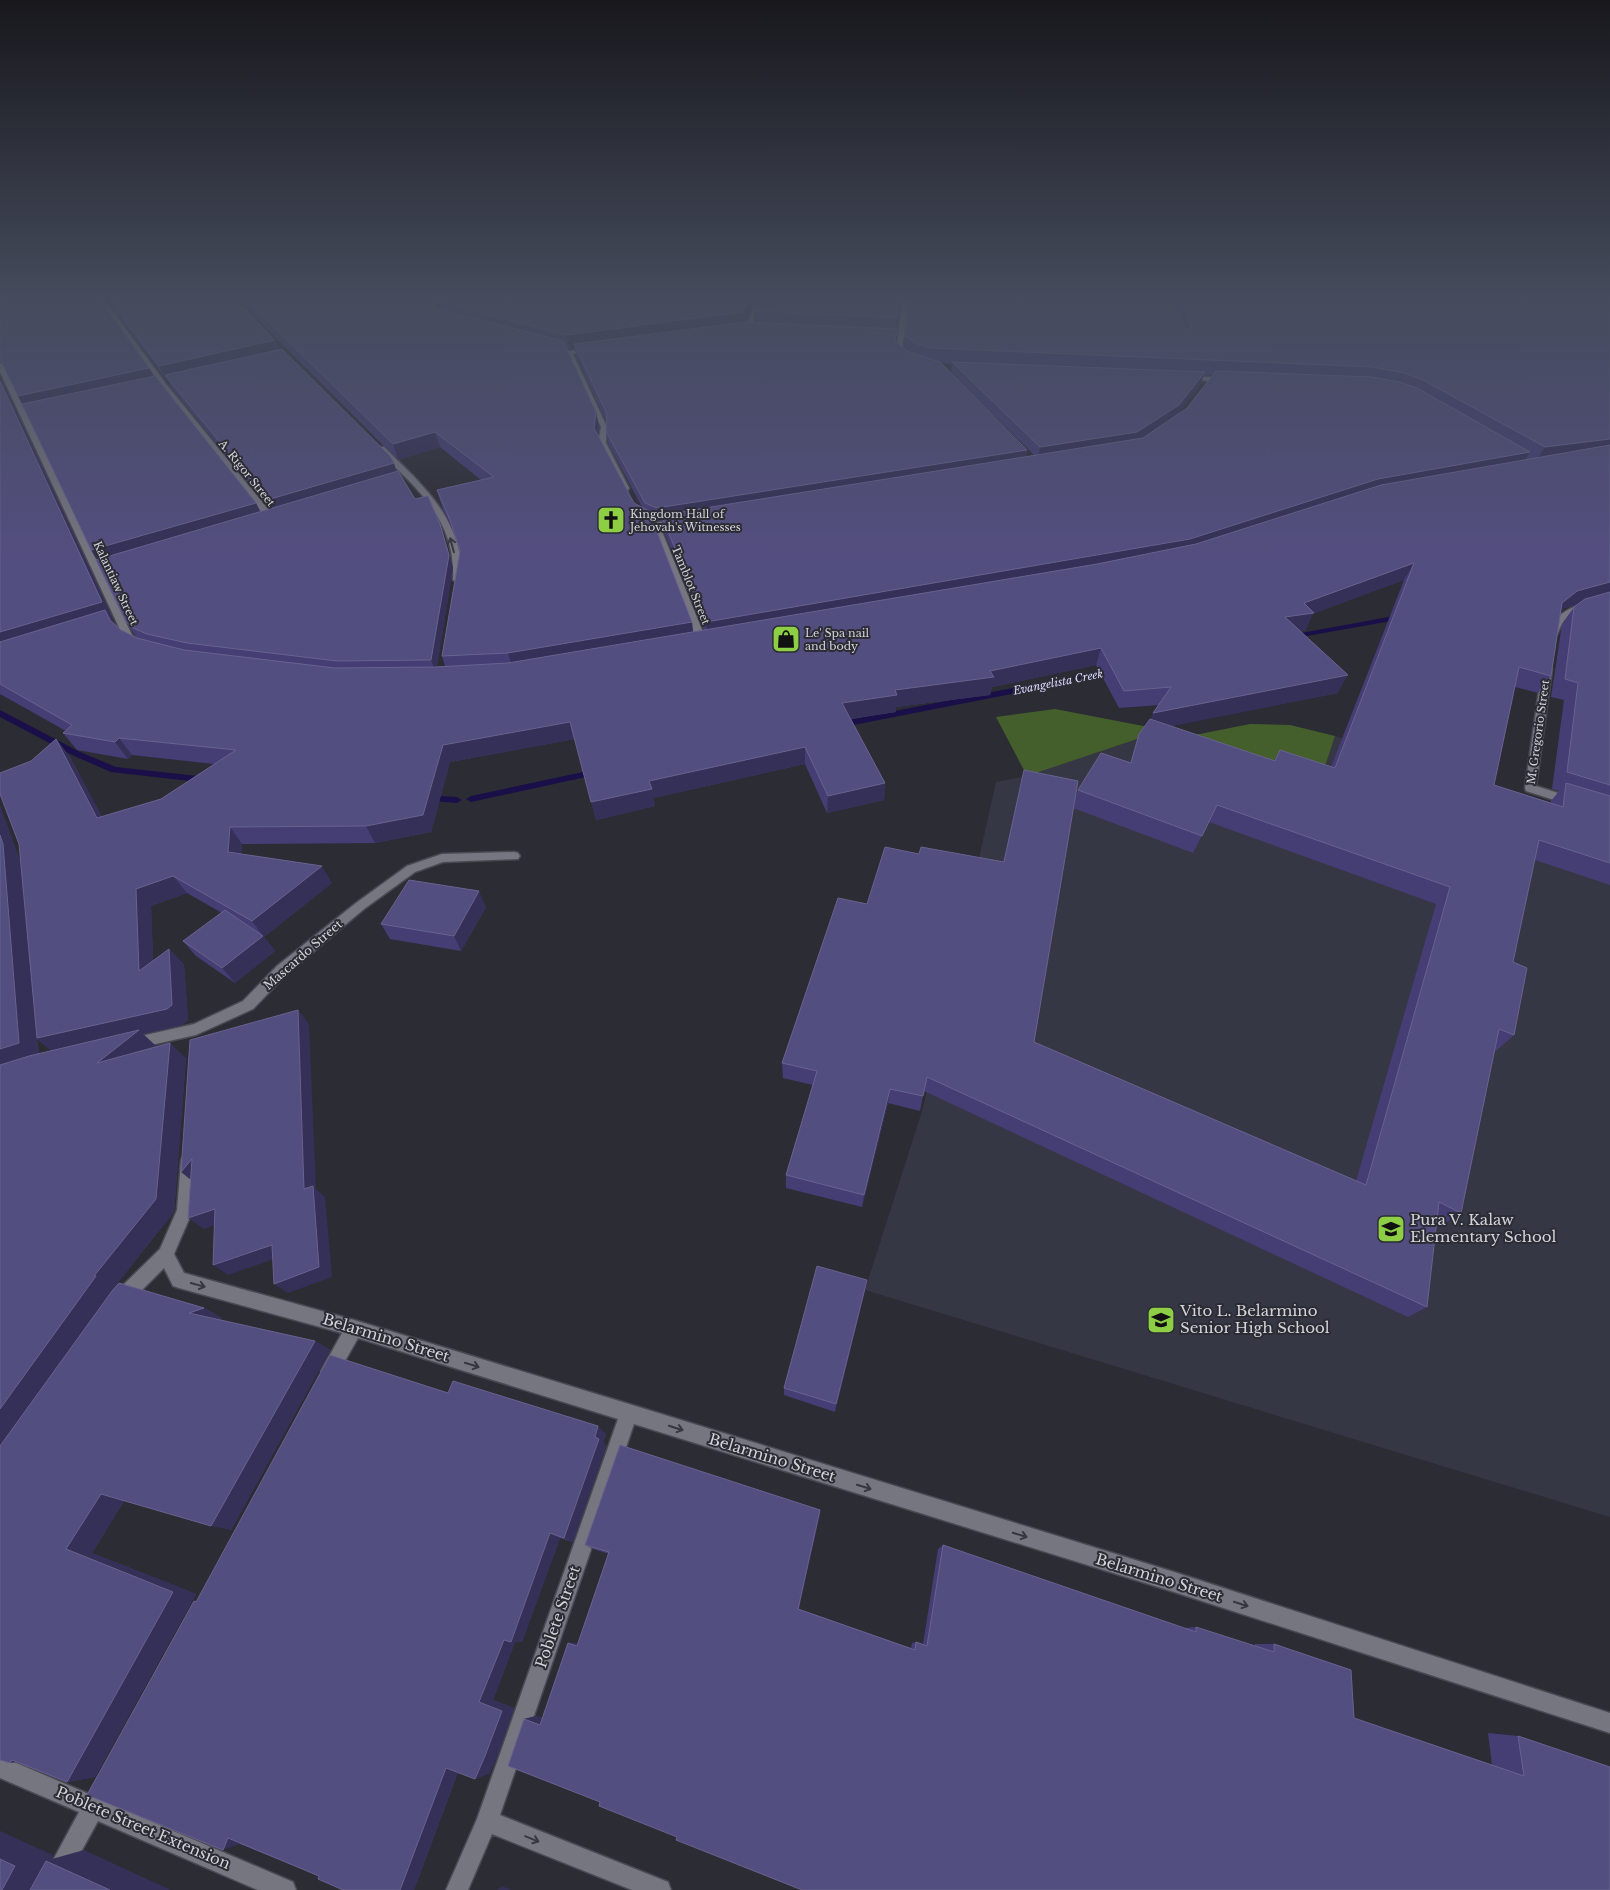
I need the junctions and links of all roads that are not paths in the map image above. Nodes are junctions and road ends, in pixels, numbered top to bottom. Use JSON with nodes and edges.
{"nodes":[{"id":1,"x":9,"y":383,"type":"edge"},
{"id":2,"x":173,"y":383,"type":"edge"},
{"id":3,"x":583,"y":383,"type":"edge"},
{"id":4,"x":164,"y":385,"type":"junction"},
{"id":5,"x":155,"y":387,"type":"edge"},
{"id":6,"x":34,"y":414,"type":"edge"},
{"id":7,"x":25,"y":416,"type":"junction"},
{"id":8,"x":376,"y":445,"type":"edge"},
{"id":9,"x":410,"y":478,"type":"junction"},
{"id":10,"x":401,"y":481,"type":"edge"},
{"id":11,"x":628,"y":494,"type":"edge"},
{"id":12,"x":281,"y":517,"type":"edge"},
{"id":13,"x":683,"y":519,"type":"edge"},
{"id":14,"x":272,"y":520,"type":"junction"},
{"id":15,"x":263,"y":522,"type":"edge"},
{"id":16,"x":107,"y":567,"type":"edge"},
{"id":17,"x":98,"y":570,"type":"junction"},
{"id":18,"x":456,"y":586,"type":"edge"},
{"id":19,"x":1610,"y":600,"type":"edge"},
{"id":20,"x":712,"y":640,"type":"edge"},
{"id":21,"x":1552,"y":641,"type":"edge"},
{"id":22,"x":702,"y":642,"type":"junction"},
{"id":23,"x":692,"y":644,"type":"edge"},
{"id":24,"x":144,"y":648,"type":"edge"},
{"id":25,"x":1548,"y":660,"type":"edge"},
{"id":26,"x":1583,"y":805,"type":"edge"},
{"id":27,"x":514,"y":856,"type":"dead end"},
{"id":28,"x":196,"y":1028,"type":"junction"},
{"id":29,"x":122,"y":1046,"type":"edge"},
{"id":30,"x":195,"y":1048,"type":"edge"},
{"id":31,"x":189,"y":1143,"type":"edge"},
{"id":32,"x":166,"y":1255,"type":"junction"},
{"id":33,"x":113,"y":1310,"type":"edge"},
{"id":34,"x":354,"y":1328,"type":"junction"},
{"id":35,"x":321,"y":1388,"type":"edge"},
{"id":36,"x":629,"y":1413,"type":"junction"},
{"id":37,"x":1610,"y":1723,"type":"edge"},
{"id":38,"x":116,"y":1766,"type":"edge"},
{"id":39,"x":0,"y":1767,"type":"edge"},
{"id":40,"x":94,"y":1806,"type":"junction"},
{"id":41,"x":487,"y":1821,"type":"junction"},
{"id":42,"x":48,"y":1890,"type":"edge"},
{"id":43,"x":285,"y":1890,"type":"edge"},
{"id":44,"x":457,"y":1890,"type":"edge"},
{"id":45,"x":660,"y":1890,"type":"edge"}],
"edges":[{"from":1,"to":7,"type":"street","name":"Kalantiaw Street"},
{"from":2,"to":4,"type":"street"},
{"from":3,"to":11,"type":"street"},
{"from":4,"to":5,"type":"street"},
{"from":4,"to":14,"type":"street","name":"A. Rigor Street"},
{"from":6,"to":7,"type":"street"},
{"from":7,"to":17,"type":"street","name":"Kalantiaw Street"},
{"from":8,"to":9,"type":"street"},
{"from":9,"to":10,"type":"street"},
{"from":18,"to":9,"type":"street","one_way":true},
{"from":12,"to":14,"type":"street"},
{"from":13,"to":22,"type":"street","name":"Tamblot Street"},
{"from":14,"to":15,"type":"street"},
{"from":16,"to":17,"type":"street"},
{"from":17,"to":24,"type":"street","name":"Kalantiaw Street"},
{"from":19,"to":21,"type":"street"},
{"from":20,"to":22,"type":"street"},
{"from":22,"to":23,"type":"street"},
{"from":25,"to":26,"type":"street","name":"M. Gregorio Street"},
{"from":27,"to":28,"type":"street","name":"Mascardo Street"},
{"from":28,"to":29,"type":"street","name":"Mascardo Street"},
{"from":28,"to":30,"type":"street"},
{"from":31,"to":32,"type":"street"},
{"from":32,"to":33,"type":"street"},
{"from":32,"to":34,"type":"street","name":"Belarmino Street","one_way":true},
{"from":34,"to":35,"type":"street"},
{"from":34,"to":36,"type":"street","name":"Belarmino Street","one_way":true},
{"from":36,"to":37,"type":"street","name":"Belarmino Street","one_way":true},
{"from":36,"to":41,"type":"street","name":"Poblete Street"},
{"from":38,"to":40,"type":"street"},
{"from":39,"to":40,"type":"street","name":"Poblete Street Extension"},
{"from":40,"to":42,"type":"street"},
{"from":40,"to":43,"type":"street","name":"Poblete Street Extension"},
{"from":41,"to":44,"type":"street","name":"Poblete Street"},
{"from":41,"to":45,"type":"street","one_way":true}]}
